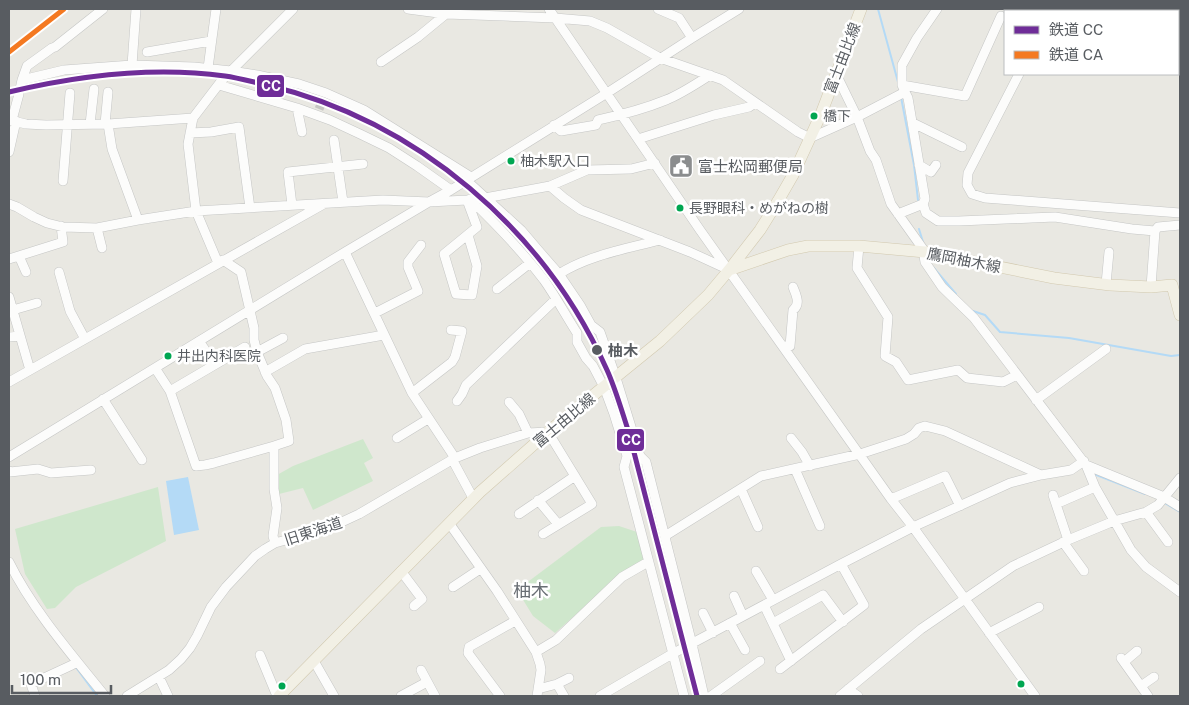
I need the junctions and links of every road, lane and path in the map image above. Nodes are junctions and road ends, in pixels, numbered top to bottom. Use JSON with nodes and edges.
{"nodes":[{"id":1,"x":103,"y":9,"type":"edge"},
{"id":2,"x":136,"y":9,"type":"edge"},
{"id":3,"x":216,"y":9,"type":"edge"},
{"id":4,"x":293,"y":9,"type":"edge"},
{"id":5,"x":408,"y":9,"type":"edge"},
{"id":6,"x":520,"y":9,"type":"edge"},
{"id":7,"x":549,"y":9,"type":"edge"},
{"id":8,"x":658,"y":9,"type":"edge"},
{"id":9,"x":739,"y":9,"type":"edge"},
{"id":10,"x":861,"y":9,"type":"edge"},
{"id":11,"x":937,"y":9,"type":"edge"},
{"id":12,"x":675,"y":12,"type":"edge"},
{"id":13,"x":446,"y":14,"type":"junction"},
{"id":14,"x":1001,"y":16,"type":"dead end"},
{"id":15,"x":526,"y":17,"type":"junction"},
{"id":16,"x":555,"y":18,"type":"junction"},
{"id":17,"x":692,"y":38,"type":"junction"},
{"id":18,"x":211,"y":41,"type":"junction"},
{"id":19,"x":147,"y":52,"type":"dead end"},
{"id":20,"x":660,"y":58,"type":"junction"},
{"id":21,"x":381,"y":62,"type":"dead end"},
{"id":22,"x":132,"y":64,"type":"junction"},
{"id":23,"x":208,"y":68,"type":"junction"},
{"id":24,"x":231,"y":71,"type":"junction"},
{"id":25,"x":836,"y":74,"type":"junction"},
{"id":26,"x":710,"y":75,"type":"junction"},
{"id":27,"x":1017,"y":75,"type":"edge"},
{"id":28,"x":219,"y":85,"type":"junction"},
{"id":29,"x":21,"y":88,"type":"junction"},
{"id":30,"x":904,"y":88,"type":"junction"},
{"id":31,"x":94,"y":89,"type":"dead end"},
{"id":32,"x":108,"y":92,"type":"dead end"},
{"id":33,"x":70,"y":93,"type":"dead end"},
{"id":34,"x":606,"y":93,"type":"junction"},
{"id":35,"x":755,"y":103,"type":"junction"},
{"id":36,"x":297,"y":108,"type":"junction"},
{"id":37,"x":622,"y":115,"type":"junction"},
{"id":38,"x":857,"y":117,"type":"junction"},
{"id":39,"x":193,"y":118,"type":"junction"},
{"id":40,"x":12,"y":120,"type":"edge"},
{"id":41,"x":913,"y":123,"type":"junction"},
{"id":42,"x":68,"y":124,"type":"junction"},
{"id":43,"x":90,"y":124,"type":"junction"},
{"id":44,"x":106,"y":124,"type":"junction"},
{"id":45,"x":554,"y":126,"type":"junction"},
{"id":46,"x":302,"y":132,"type":"dead end"},
{"id":47,"x":190,"y":133,"type":"junction"},
{"id":48,"x":810,"y":138,"type":"junction"},
{"id":49,"x":638,"y":139,"type":"junction"},
{"id":50,"x":334,"y":140,"type":"dead end"},
{"id":51,"x":962,"y":147,"type":"dead end"},
{"id":52,"x":9,"y":152,"type":"edge"},
{"id":53,"x":655,"y":163,"type":"junction"},
{"id":54,"x":363,"y":164,"type":"dead end"},
{"id":55,"x":919,"y":165,"type":"junction"},
{"id":56,"x":936,"y":165,"type":"dead end"},
{"id":57,"x":338,"y":168,"type":"junction"},
{"id":58,"x":468,"y":178,"type":"junction"},
{"id":59,"x":63,"y":181,"type":"dead end"},
{"id":60,"x":550,"y":186,"type":"junction"},
{"id":61,"x":451,"y":190,"type":"junction"},
{"id":62,"x":485,"y":198,"type":"junction"},
{"id":63,"x":468,"y":200,"type":"junction"},
{"id":64,"x":344,"y":202,"type":"junction"},
{"id":65,"x":429,"y":202,"type":"junction"},
{"id":66,"x":9,"y":204,"type":"edge"},
{"id":67,"x":323,"y":204,"type":"junction"},
{"id":68,"x":923,"y":204,"type":"junction"},
{"id":69,"x":292,"y":205,"type":"junction"},
{"id":70,"x":250,"y":208,"type":"junction"},
{"id":71,"x":196,"y":211,"type":"junction"},
{"id":72,"x":898,"y":214,"type":"junction"},
{"id":73,"x":1180,"y":214,"type":"edge"},
{"id":74,"x":138,"y":220,"type":"junction"},
{"id":75,"x":1180,"y":225,"type":"edge"},
{"id":76,"x":61,"y":226,"type":"junction"},
{"id":77,"x":97,"y":228,"type":"junction"},
{"id":78,"x":1155,"y":231,"type":"junction"},
{"id":79,"x":468,"y":235,"type":"junction"},
{"id":80,"x":660,"y":240,"type":"junction"},
{"id":81,"x":421,"y":245,"type":"dead end"},
{"id":82,"x":859,"y":246,"type":"junction"},
{"id":83,"x":102,"y":248,"type":"dead end"},
{"id":84,"x":345,"y":252,"type":"junction"},
{"id":85,"x":925,"y":252,"type":"junction"},
{"id":86,"x":1109,"y":252,"type":"dead end"},
{"id":87,"x":19,"y":256,"type":"junction"},
{"id":88,"x":9,"y":259,"type":"edge"},
{"id":89,"x":221,"y":262,"type":"junction"},
{"id":90,"x":530,"y":263,"type":"junction"},
{"id":91,"x":729,"y":270,"type":"junction"},
{"id":92,"x":26,"y":272,"type":"dead end"},
{"id":93,"x":59,"y":272,"type":"dead end"},
{"id":94,"x":559,"y":274,"type":"junction"},
{"id":95,"x":1106,"y":284,"type":"junction"},
{"id":96,"x":1176,"y":286,"type":"edge"},
{"id":97,"x":793,"y":287,"type":"dead end"},
{"id":98,"x":1151,"y":287,"type":"junction"},
{"id":99,"x":497,"y":289,"type":"dead end"},
{"id":100,"x":9,"y":297,"type":"edge"},
{"id":101,"x":556,"y":299,"type":"junction"},
{"id":102,"x":37,"y":303,"type":"dead end"},
{"id":103,"x":13,"y":310,"type":"junction"},
{"id":104,"x":250,"y":310,"type":"junction"},
{"id":105,"x":375,"y":313,"type":"junction"},
{"id":106,"x":1180,"y":314,"type":"edge"},
{"id":107,"x":450,"y":330,"type":"dead end"},
{"id":108,"x":384,"y":335,"type":"junction"},
{"id":109,"x":9,"y":336,"type":"edge"},
{"id":110,"x":20,"y":336,"type":"junction"},
{"id":111,"x":283,"y":338,"type":"dead end"},
{"id":112,"x":85,"y":339,"type":"junction"},
{"id":113,"x":199,"y":342,"type":"junction"},
{"id":114,"x":783,"y":346,"type":"junction"},
{"id":115,"x":245,"y":347,"type":"dead end"},
{"id":116,"x":1106,"y":349,"type":"dead end"},
{"id":117,"x":257,"y":352,"type":"junction"},
{"id":118,"x":216,"y":364,"type":"junction"},
{"id":119,"x":156,"y":368,"type":"junction"},
{"id":120,"x":30,"y":370,"type":"junction"},
{"id":121,"x":265,"y":372,"type":"junction"},
{"id":122,"x":1017,"y":375,"type":"junction"},
{"id":123,"x":616,"y":378,"type":"junction"},
{"id":124,"x":9,"y":382,"type":"edge"},
{"id":125,"x":604,"y":387,"type":"junction"},
{"id":126,"x":170,"y":391,"type":"junction"},
{"id":127,"x":412,"y":393,"type":"junction"},
{"id":128,"x":103,"y":399,"type":"junction"},
{"id":129,"x":1036,"y":400,"type":"junction"},
{"id":130,"x":457,"y":401,"type":"dead end"},
{"id":131,"x":509,"y":402,"type":"dead end"},
{"id":132,"x":428,"y":418,"type":"junction"},
{"id":133,"x":548,"y":432,"type":"junction"},
{"id":134,"x":528,"y":433,"type":"junction"},
{"id":135,"x":397,"y":438,"type":"dead end"},
{"id":136,"x":791,"y":438,"type":"dead end"},
{"id":137,"x":274,"y":446,"type":"junction"},
{"id":138,"x":860,"y":454,"type":"junction"},
{"id":139,"x":640,"y":456,"type":"junction"},
{"id":140,"x":9,"y":457,"type":"edge"},
{"id":141,"x":454,"y":459,"type":"junction"},
{"id":142,"x":142,"y":460,"type":"dead end"},
{"id":143,"x":625,"y":461,"type":"junction"},
{"id":144,"x":1086,"y":464,"type":"junction"},
{"id":145,"x":810,"y":466,"type":"junction"},
{"id":146,"x":795,"y":469,"type":"junction"},
{"id":147,"x":91,"y":470,"type":"dead end"},
{"id":148,"x":9,"y":471,"type":"edge"},
{"id":149,"x":1041,"y":475,"type":"junction"},
{"id":150,"x":575,"y":476,"type":"junction"},
{"id":151,"x":1180,"y":478,"type":"edge"},
{"id":152,"x":1095,"y":487,"type":"junction"},
{"id":153,"x":741,"y":489,"type":"junction"},
{"id":154,"x":473,"y":498,"type":"junction"},
{"id":155,"x":891,"y":499,"type":"junction"},
{"id":156,"x":538,"y":500,"type":"junction"},
{"id":157,"x":1162,"y":500,"type":"junction"},
{"id":158,"x":960,"y":506,"type":"junction"},
{"id":159,"x":1180,"y":507,"type":"edge"},
{"id":160,"x":1146,"y":512,"type":"junction"},
{"id":161,"x":519,"y":514,"type":"dead end"},
{"id":162,"x":1114,"y":522,"type":"junction"},
{"id":163,"x":449,"y":523,"type":"junction"},
{"id":164,"x":558,"y":524,"type":"junction"},
{"id":165,"x":820,"y":526,"type":"dead end"},
{"id":166,"x":758,"y":527,"type":"dead end"},
{"id":167,"x":913,"y":527,"type":"junction"},
{"id":168,"x":543,"y":534,"type":"dead end"},
{"id":169,"x":665,"y":536,"type":"junction"},
{"id":170,"x":1066,"y":541,"type":"junction"},
{"id":171,"x":275,"y":542,"type":"junction"},
{"id":172,"x":1168,"y":542,"type":"dead end"},
{"id":173,"x":9,"y":562,"type":"edge"},
{"id":174,"x":648,"y":562,"type":"junction"},
{"id":175,"x":841,"y":564,"type":"junction"},
{"id":176,"x":480,"y":569,"type":"junction"},
{"id":177,"x":401,"y":571,"type":"junction"},
{"id":178,"x":756,"y":571,"type":"dead end"},
{"id":179,"x":1084,"y":571,"type":"dead end"},
{"id":180,"x":453,"y":587,"type":"dead end"},
{"id":181,"x":1180,"y":592,"type":"edge"},
{"id":182,"x":734,"y":596,"type":"dead end"},
{"id":183,"x":964,"y":599,"type":"junction"},
{"id":184,"x":773,"y":600,"type":"junction"},
{"id":185,"x":764,"y":605,"type":"junction"},
{"id":186,"x":414,"y":606,"type":"dead end"},
{"id":187,"x":1039,"y":607,"type":"dead end"},
{"id":188,"x":703,"y":612,"type":"dead end"},
{"id":189,"x":743,"y":616,"type":"junction"},
{"id":190,"x":515,"y":620,"type":"junction"},
{"id":191,"x":843,"y":622,"type":"junction"},
{"id":192,"x":730,"y":623,"type":"junction"},
{"id":193,"x":773,"y":623,"type":"junction"},
{"id":194,"x":713,"y":633,"type":"junction"},
{"id":195,"x":989,"y":633,"type":"junction"},
{"id":196,"x":692,"y":644,"type":"junction"},
{"id":197,"x":745,"y":650,"type":"dead end"},
{"id":198,"x":1137,"y":651,"type":"dead end"},
{"id":199,"x":536,"y":652,"type":"junction"},
{"id":200,"x":672,"y":654,"type":"junction"},
{"id":201,"x":260,"y":655,"type":"dead end"},
{"id":202,"x":314,"y":661,"type":"junction"},
{"id":203,"x":760,"y":661,"type":"dead end"},
{"id":204,"x":791,"y":661,"type":"junction"},
{"id":205,"x":72,"y":665,"type":"dead end"},
{"id":206,"x":780,"y":669,"type":"dead end"},
{"id":207,"x":421,"y":670,"type":"dead end"},
{"id":208,"x":159,"y":676,"type":"junction"},
{"id":209,"x":1154,"y":677,"type":"dead end"},
{"id":210,"x":569,"y":678,"type":"dead end"},
{"id":211,"x":427,"y":682,"type":"junction"},
{"id":212,"x":557,"y":684,"type":"junction"},
{"id":213,"x":1141,"y":686,"type":"junction"},
{"id":214,"x":848,"y":689,"type":"junction"},
{"id":215,"x":537,"y":693,"type":"edge"},
{"id":216,"x":613,"y":693,"type":"edge"},
{"id":217,"x":35,"y":696,"type":"edge"},
{"id":218,"x":104,"y":696,"type":"edge"},
{"id":219,"x":127,"y":696,"type":"edge"},
{"id":220,"x":168,"y":696,"type":"edge"},
{"id":221,"x":278,"y":696,"type":"edge"},
{"id":222,"x":334,"y":696,"type":"edge"},
{"id":223,"x":401,"y":696,"type":"edge"},
{"id":224,"x":435,"y":696,"type":"edge"},
{"id":225,"x":500,"y":696,"type":"edge"},
{"id":226,"x":564,"y":696,"type":"edge"},
{"id":227,"x":600,"y":696,"type":"edge"},
{"id":228,"x":684,"y":696,"type":"edge"},
{"id":229,"x":704,"y":696,"type":"edge"},
{"id":230,"x":711,"y":696,"type":"edge"},
{"id":231,"x":840,"y":696,"type":"edge"},
{"id":232,"x":858,"y":696,"type":"edge"},
{"id":233,"x":1036,"y":696,"type":"edge"},
{"id":234,"x":1148,"y":696,"type":"edge"}],
"edges":[{"from":1,"to":29,"type":"street"},
{"from":2,"to":22,"type":"street"},
{"from":3,"to":18,"type":"street"},
{"from":4,"to":24,"type":"street"},
{"from":5,"to":13,"type":"street"},
{"from":6,"to":15,"type":"street"},
{"from":7,"to":16,"type":"street"},
{"from":8,"to":12,"type":"street"},
{"from":9,"to":17,"type":"street"},
{"from":10,"to":25,"type":"main road","name":"富士由比線"},
{"from":11,"to":30,"type":"street"},
{"from":12,"to":17,"type":"street"},
{"from":13,"to":15,"type":"street"},
{"from":13,"to":21,"type":"street"},
{"from":14,"to":30,"type":"street"},
{"from":15,"to":16,"type":"street"},
{"from":16,"to":20,"type":"street"},
{"from":16,"to":34,"type":"street"},
{"from":17,"to":20,"type":"street"},
{"from":18,"to":19,"type":"street"},
{"from":18,"to":23,"type":"street"},
{"from":20,"to":26,"type":"street"},
{"from":20,"to":34,"type":"street"},
{"from":22,"to":23,"type":"street"},
{"from":22,"to":29,"type":"street"},
{"from":23,"to":24,"type":"street"},
{"from":24,"to":28,"type":"street"},
{"from":24,"to":58,"type":"street"},
{"from":25,"to":38,"type":"street"},
{"from":25,"to":48,"type":"main road","name":"富士由比線"},
{"from":26,"to":35,"type":"street"},
{"from":26,"to":37,"type":"street"},
{"from":27,"to":73,"type":"street"},
{"from":28,"to":36,"type":"street"},
{"from":28,"to":39,"type":"street"},
{"from":29,"to":40,"type":"street"},
{"from":30,"to":38,"type":"street"},
{"from":30,"to":41,"type":"street"},
{"from":31,"to":43,"type":"street"},
{"from":32,"to":44,"type":"street"},
{"from":33,"to":42,"type":"street"},
{"from":34,"to":37,"type":"street"},
{"from":34,"to":45,"type":"street"},
{"from":35,"to":48,"type":"street"},
{"from":35,"to":49,"type":"street"},
{"from":36,"to":46,"type":"street"},
{"from":36,"to":61,"type":"street"},
{"from":37,"to":45,"type":"street"},
{"from":37,"to":49,"type":"street"},
{"from":38,"to":48,"type":"street"},
{"from":38,"to":72,"type":"street"},
{"from":39,"to":44,"type":"street"},
{"from":39,"to":47,"type":"street"},
{"from":40,"to":42,"type":"street"},
{"from":40,"to":52,"type":"street"},
{"from":41,"to":51,"type":"street"},
{"from":41,"to":55,"type":"street"},
{"from":42,"to":43,"type":"street"},
{"from":42,"to":59,"type":"street"},
{"from":43,"to":44,"type":"street"},
{"from":44,"to":74,"type":"street"},
{"from":45,"to":58,"type":"street"},
{"from":47,"to":70,"type":"street"},
{"from":47,"to":71,"type":"street"},
{"from":48,"to":91,"type":"main road","name":"富士由比線"},
{"from":49,"to":53,"type":"street"},
{"from":50,"to":57,"type":"street"},
{"from":53,"to":60,"type":"street"},
{"from":53,"to":91,"type":"street"},
{"from":54,"to":57,"type":"street"},
{"from":55,"to":56,"type":"street"},
{"from":55,"to":68,"type":"street"},
{"from":57,"to":64,"type":"street"},
{"from":57,"to":69,"type":"street"},
{"from":58,"to":61,"type":"street"},
{"from":58,"to":62,"type":"street"},
{"from":60,"to":62,"type":"street"},
{"from":60,"to":80,"type":"street"},
{"from":61,"to":65,"type":"street"},
{"from":62,"to":63,"type":"street"},
{"from":62,"to":94,"type":"street"},
{"from":63,"to":65,"type":"street"},
{"from":63,"to":79,"type":"street"},
{"from":63,"to":90,"type":"street"},
{"from":64,"to":65,"type":"street"},
{"from":64,"to":67,"type":"street"},
{"from":65,"to":84,"type":"street"},
{"from":66,"to":76,"type":"street"},
{"from":67,"to":69,"type":"street"},
{"from":67,"to":89,"type":"street"},
{"from":68,"to":72,"type":"street"},
{"from":68,"to":78,"type":"street"},
{"from":69,"to":70,"type":"street"},
{"from":70,"to":71,"type":"street"},
{"from":71,"to":74,"type":"street"},
{"from":71,"to":89,"type":"street"},
{"from":72,"to":85,"type":"street"},
{"from":74,"to":77,"type":"street"},
{"from":75,"to":78,"type":"street"},
{"from":76,"to":77,"type":"street"},
{"from":76,"to":87,"type":"street"},
{"from":77,"to":83,"type":"street"},
{"from":78,"to":98,"type":"street"},
{"from":79,"to":79,"type":"street"},
{"from":80,"to":91,"type":"street"},
{"from":80,"to":94,"type":"street"},
{"from":81,"to":105,"type":"street"},
{"from":82,"to":85,"type":"main road","name":"鷹岡柚木線"},
{"from":82,"to":91,"type":"main road","name":"鷹岡柚木線"},
{"from":82,"to":122,"type":"street"},
{"from":84,"to":104,"type":"street"},
{"from":84,"to":105,"type":"street"},
{"from":85,"to":95,"type":"main road","name":"鷹岡柚木線"},
{"from":85,"to":122,"type":"street"},
{"from":86,"to":95,"type":"street"},
{"from":87,"to":88,"type":"street"},
{"from":87,"to":92,"type":"street"},
{"from":89,"to":104,"type":"street"},
{"from":89,"to":112,"type":"street"},
{"from":90,"to":99,"type":"street"},
{"from":90,"to":101,"type":"street"},
{"from":91,"to":114,"type":"street"},
{"from":91,"to":123,"type":"main road","name":"富士由比線"},
{"from":93,"to":112,"type":"street"},
{"from":94,"to":123,"type":"street"},
{"from":95,"to":98,"type":"main road","name":"鷹岡柚木線"},
{"from":96,"to":98,"type":"main road","name":"鷹岡柚木線"},
{"from":96,"to":106,"type":"main road","name":"鷹岡柚木線"},
{"from":97,"to":114,"type":"street"},
{"from":100,"to":103,"type":"street"},
{"from":101,"to":125,"type":"street"},
{"from":101,"to":130,"type":"street"},
{"from":102,"to":103,"type":"street"},
{"from":103,"to":110,"type":"street"},
{"from":104,"to":113,"type":"street"},
{"from":104,"to":117,"type":"street"},
{"from":105,"to":108,"type":"street"},
{"from":107,"to":127,"type":"street"},
{"from":108,"to":121,"type":"street"},
{"from":108,"to":127,"type":"street"},
{"from":109,"to":110,"type":"street"},
{"from":110,"to":120,"type":"street"},
{"from":111,"to":117,"type":"street"},
{"from":112,"to":120,"type":"street"},
{"from":113,"to":118,"type":"street"},
{"from":113,"to":119,"type":"street"},
{"from":114,"to":138,"type":"street"},
{"from":115,"to":118,"type":"street"},
{"from":116,"to":129,"type":"street"},
{"from":117,"to":121,"type":"street"},
{"from":118,"to":126,"type":"street"},
{"from":119,"to":126,"type":"street"},
{"from":119,"to":128,"type":"street"},
{"from":120,"to":124,"type":"street"},
{"from":121,"to":137,"type":"street"},
{"from":122,"to":129,"type":"street"},
{"from":123,"to":125,"type":"main road","name":"富士由比線"},
{"from":123,"to":139,"type":"street"},
{"from":125,"to":133,"type":"main road","name":"富士由比線"},
{"from":125,"to":143,"type":"street"},
{"from":126,"to":137,"type":"street"},
{"from":127,"to":132,"type":"street"},
{"from":128,"to":140,"type":"street"},
{"from":128,"to":142,"type":"street"},
{"from":129,"to":144,"type":"street"},
{"from":131,"to":134,"type":"street"},
{"from":132,"to":135,"type":"street"},
{"from":132,"to":141,"type":"street"},
{"from":133,"to":134,"type":"street","name":"旧東海道"},
{"from":133,"to":150,"type":"street"},
{"from":133,"to":154,"type":"main road","name":"富士由比線"},
{"from":134,"to":141,"type":"street","name":"旧東海道"},
{"from":136,"to":145,"type":"street"},
{"from":137,"to":171,"type":"street"},
{"from":138,"to":145,"type":"street"},
{"from":138,"to":149,"type":"street"},
{"from":138,"to":155,"type":"street"},
{"from":139,"to":143,"type":"street"},
{"from":139,"to":169,"type":"street"},
{"from":141,"to":154,"type":"street"},
{"from":141,"to":171,"type":"street","name":"旧東海道"},
{"from":143,"to":174,"type":"street"},
{"from":144,"to":149,"type":"street"},
{"from":144,"to":152,"type":"street"},
{"from":144,"to":157,"type":"street"},
{"from":145,"to":146,"type":"street"},
{"from":146,"to":153,"type":"street"},
{"from":146,"to":165,"type":"street"},
{"from":147,"to":148,"type":"street"},
{"from":149,"to":158,"type":"street"},
{"from":150,"to":156,"type":"street"},
{"from":150,"to":164,"type":"street"},
{"from":151,"to":157,"type":"street"},
{"from":152,"to":162,"type":"street"},
{"from":152,"to":170,"type":"street"},
{"from":153,"to":166,"type":"street"},
{"from":153,"to":169,"type":"street"},
{"from":154,"to":163,"type":"main road","name":"富士由比線"},
{"from":155,"to":158,"type":"street"},
{"from":155,"to":167,"type":"street"},
{"from":156,"to":161,"type":"street"},
{"from":156,"to":164,"type":"street"},
{"from":157,"to":159,"type":"street"},
{"from":157,"to":160,"type":"street"},
{"from":158,"to":167,"type":"street"},
{"from":160,"to":162,"type":"street"},
{"from":160,"to":172,"type":"street"},
{"from":162,"to":170,"type":"street"},
{"from":162,"to":181,"type":"street"},
{"from":163,"to":176,"type":"street"},
{"from":163,"to":177,"type":"main road","name":"富士由比線"},
{"from":164,"to":168,"type":"street"},
{"from":167,"to":175,"type":"street"},
{"from":167,"to":183,"type":"street"},
{"from":169,"to":196,"type":"street"},
{"from":170,"to":179,"type":"street"},
{"from":170,"to":183,"type":"street"},
{"from":171,"to":208,"type":"street","name":"旧東海道"},
{"from":173,"to":218,"type":"street"},
{"from":174,"to":199,"type":"street"},
{"from":174,"to":200,"type":"street"},
{"from":175,"to":184,"type":"street"},
{"from":175,"to":191,"type":"street"},
{"from":176,"to":180,"type":"street"},
{"from":176,"to":190,"type":"street"},
{"from":177,"to":186,"type":"street"},
{"from":177,"to":202,"type":"main road","name":"富士由比線"},
{"from":178,"to":184,"type":"street"},
{"from":182,"to":189,"type":"street"},
{"from":183,"to":195,"type":"street"},
{"from":183,"to":214,"type":"street"},
{"from":184,"to":185,"type":"street"},
{"from":185,"to":189,"type":"street"},
{"from":185,"to":193,"type":"street"},
{"from":187,"to":195,"type":"street"},
{"from":188,"to":194,"type":"street"},
{"from":189,"to":192,"type":"street"},
{"from":190,"to":199,"type":"street"},
{"from":190,"to":225,"type":"street"},
{"from":191,"to":193,"type":"street"},
{"from":191,"to":204,"type":"street"},
{"from":192,"to":194,"type":"street"},
{"from":192,"to":197,"type":"street"},
{"from":193,"to":204,"type":"street"},
{"from":194,"to":196,"type":"street"},
{"from":195,"to":233,"type":"street"},
{"from":196,"to":200,"type":"street"},
{"from":196,"to":229,"type":"street"},
{"from":198,"to":213,"type":"street"},
{"from":199,"to":215,"type":"street"},
{"from":200,"to":216,"type":"street"},
{"from":200,"to":228,"type":"street"},
{"from":201,"to":221,"type":"street"},
{"from":202,"to":221,"type":"main road","name":"富士由比線"},
{"from":202,"to":222,"type":"street"},
{"from":203,"to":230,"type":"street"},
{"from":204,"to":206,"type":"street"},
{"from":205,"to":217,"type":"street"},
{"from":207,"to":211,"type":"street"},
{"from":208,"to":219,"type":"street","name":"旧東海道"},
{"from":208,"to":220,"type":"street"},
{"from":209,"to":213,"type":"street"},
{"from":210,"to":212,"type":"street"},
{"from":211,"to":223,"type":"street"},
{"from":211,"to":224,"type":"street"},
{"from":212,"to":215,"type":"street"},
{"from":212,"to":226,"type":"street"},
{"from":213,"to":234,"type":"street"},
{"from":214,"to":231,"type":"street"},
{"from":214,"to":232,"type":"street"},
{"from":216,"to":227,"type":"street"}]}
